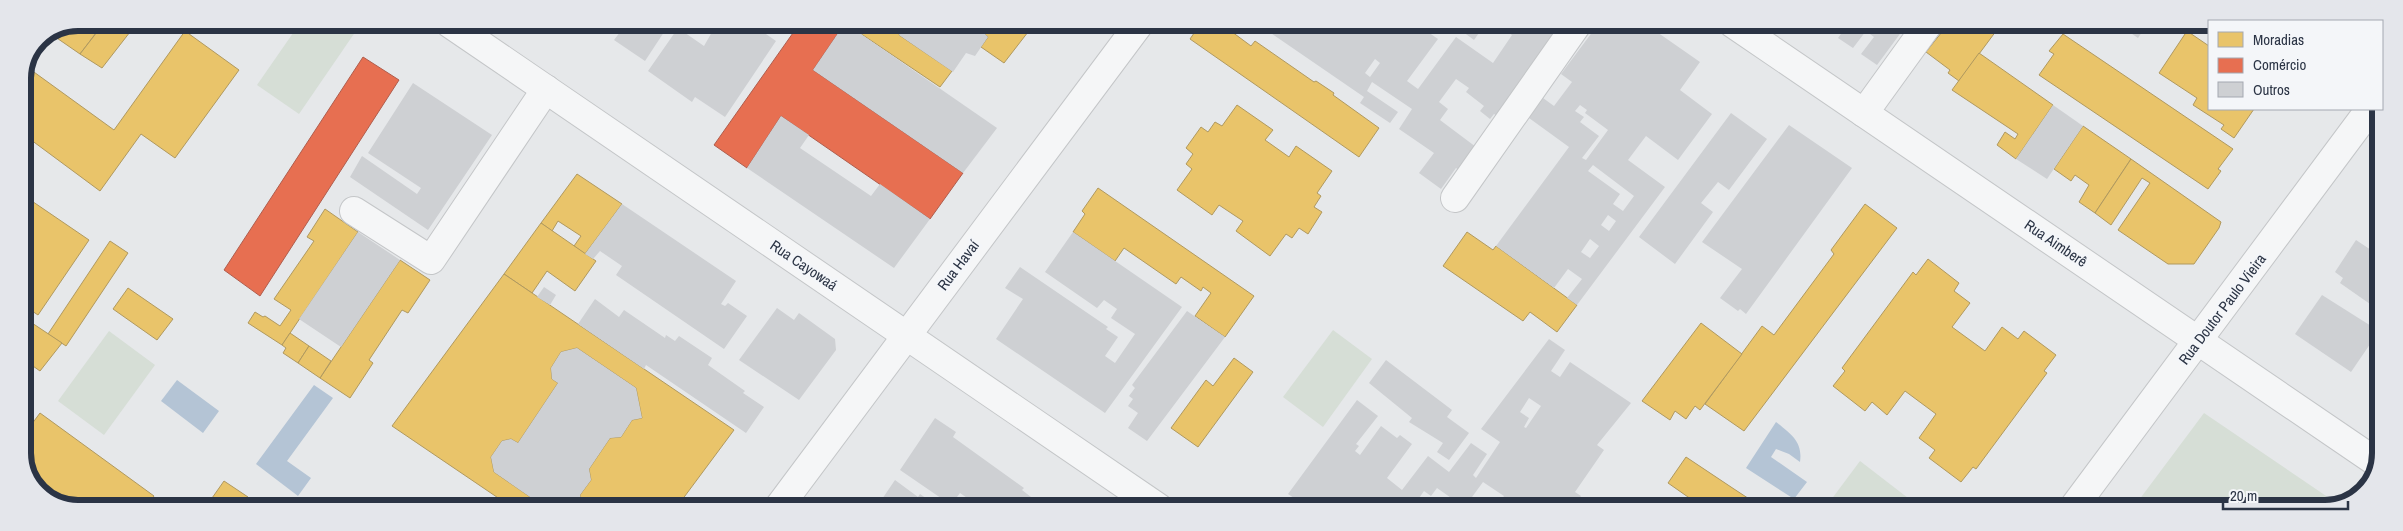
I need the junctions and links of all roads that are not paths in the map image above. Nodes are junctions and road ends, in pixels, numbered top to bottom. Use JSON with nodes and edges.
{"nodes":[{"id":1,"x":461,"y":31,"type":"edge"},
{"id":2,"x":1134,"y":31,"type":"edge"},
{"id":3,"x":1572,"y":31,"type":"edge"},
{"id":4,"x":1744,"y":31,"type":"edge"},
{"id":5,"x":1923,"y":31,"type":"edge"},
{"id":6,"x":546,"y":89,"type":"junction"},
{"id":7,"x":2369,"y":110,"type":"edge"},
{"id":8,"x":1864,"y":113,"type":"junction"},
{"id":9,"x":1455,"y":198,"type":"dead end"},
{"id":10,"x":354,"y":210,"type":"dead end"},
{"id":11,"x":906,"y":335,"type":"junction"},
{"id":12,"x":2199,"y":340,"type":"junction"},
{"id":13,"x":2371,"y":459,"type":"edge"},
{"id":14,"x":784,"y":500,"type":"edge"},
{"id":15,"x":1147,"y":500,"type":"edge"},
{"id":16,"x":2079,"y":500,"type":"edge"}],
"edges":[{"from":1,"to":6,"type":"street","name":"Rua Cayowaá"},
{"from":2,"to":11,"type":"street","name":"Rua Havaí"},
{"from":3,"to":9,"type":"street"},
{"from":4,"to":8,"type":"street","name":"Rua Aimberê"},
{"from":5,"to":8,"type":"street"},
{"from":6,"to":10,"type":"street"},
{"from":6,"to":11,"type":"street","name":"Rua Cayowaá"},
{"from":7,"to":12,"type":"street","name":"Rua Doutor Paulo Vieira"},
{"from":8,"to":12,"type":"street","name":"Rua Aimberê"},
{"from":11,"to":14,"type":"street","name":"Rua Havaí"},
{"from":11,"to":15,"type":"street","name":"Rua Cayowaá"},
{"from":12,"to":13,"type":"street","name":"Rua Aimberê"},
{"from":12,"to":16,"type":"street","name":"Rua Doutor Paulo Vieira"}]}
